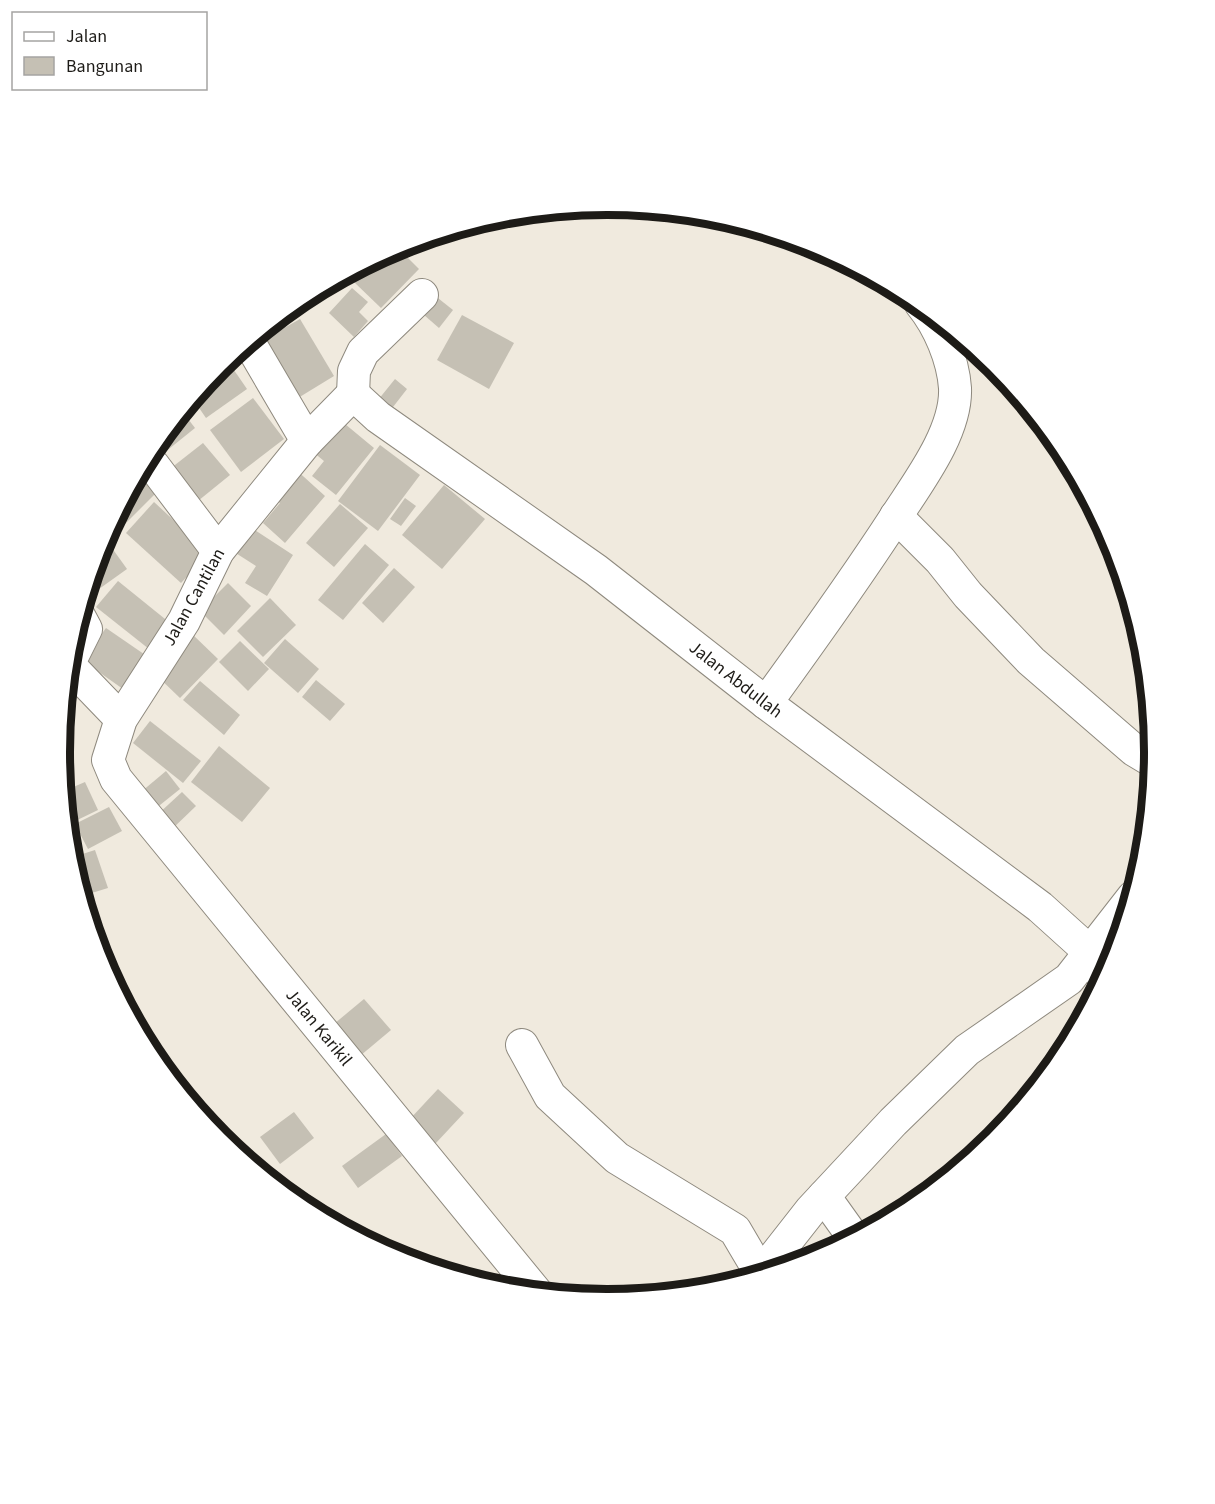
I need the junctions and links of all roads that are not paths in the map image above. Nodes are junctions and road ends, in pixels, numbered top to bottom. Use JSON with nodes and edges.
{"nodes":[{"id":1,"x":422,"y":294,"type":"dead end"},
{"id":2,"x":939,"y":330,"type":"edge"},
{"id":3,"x":253,"y":348,"type":"edge"},
{"id":4,"x":353,"y":394,"type":"junction"},
{"id":5,"x":307,"y":441,"type":"junction"},
{"id":6,"x":153,"y":465,"type":"dead end"},
{"id":7,"x":896,"y":516,"type":"junction"},
{"id":8,"x":218,"y":550,"type":"junction"},
{"id":9,"x":77,"y":672,"type":"edge"},
{"id":10,"x":766,"y":703,"type":"junction"},
{"id":11,"x":121,"y":719,"type":"junction"},
{"id":12,"x":1144,"y":756,"type":"edge"},
{"id":13,"x":108,"y":760,"type":"joint"},
{"id":14,"x":1109,"y":944,"type":"edge"},
{"id":15,"x":1098,"y":966,"type":"edge"},
{"id":16,"x":522,"y":1045,"type":"dead end"},
{"id":17,"x":824,"y":1196,"type":"junction"},
{"id":18,"x":849,"y":1232,"type":"edge"},
{"id":19,"x":769,"y":1264,"type":"edge"},
{"id":20,"x":757,"y":1268,"type":"edge"},
{"id":21,"x":528,"y":1283,"type":"edge"}],
"edges":[{"from":1,"to":4,"type":"street"},
{"from":2,"to":7,"type":"street"},
{"from":3,"to":5,"type":"street"},
{"from":4,"to":5,"type":"street","name":"Jalan Cantilan"},
{"from":4,"to":10,"type":"street","name":"Jalan Abdullah"},
{"from":5,"to":8,"type":"street","name":"Jalan Cantilan"},
{"from":6,"to":8,"type":"street"},
{"from":7,"to":10,"type":"street"},
{"from":7,"to":12,"type":"street"},
{"from":8,"to":11,"type":"street","name":"Jalan Cantilan"},
{"from":9,"to":11,"type":"street"},
{"from":10,"to":15,"type":"street","name":"Jalan Abdullah"},
{"from":11,"to":13,"type":"street","name":"Jalan Cantilan"},
{"from":13,"to":21,"type":"street","name":"Jalan Karikil"},
{"from":14,"to":15,"type":"street"},
{"from":15,"to":17,"type":"street"},
{"from":16,"to":20,"type":"street"},
{"from":17,"to":18,"type":"street"},
{"from":17,"to":19,"type":"street"}]}
